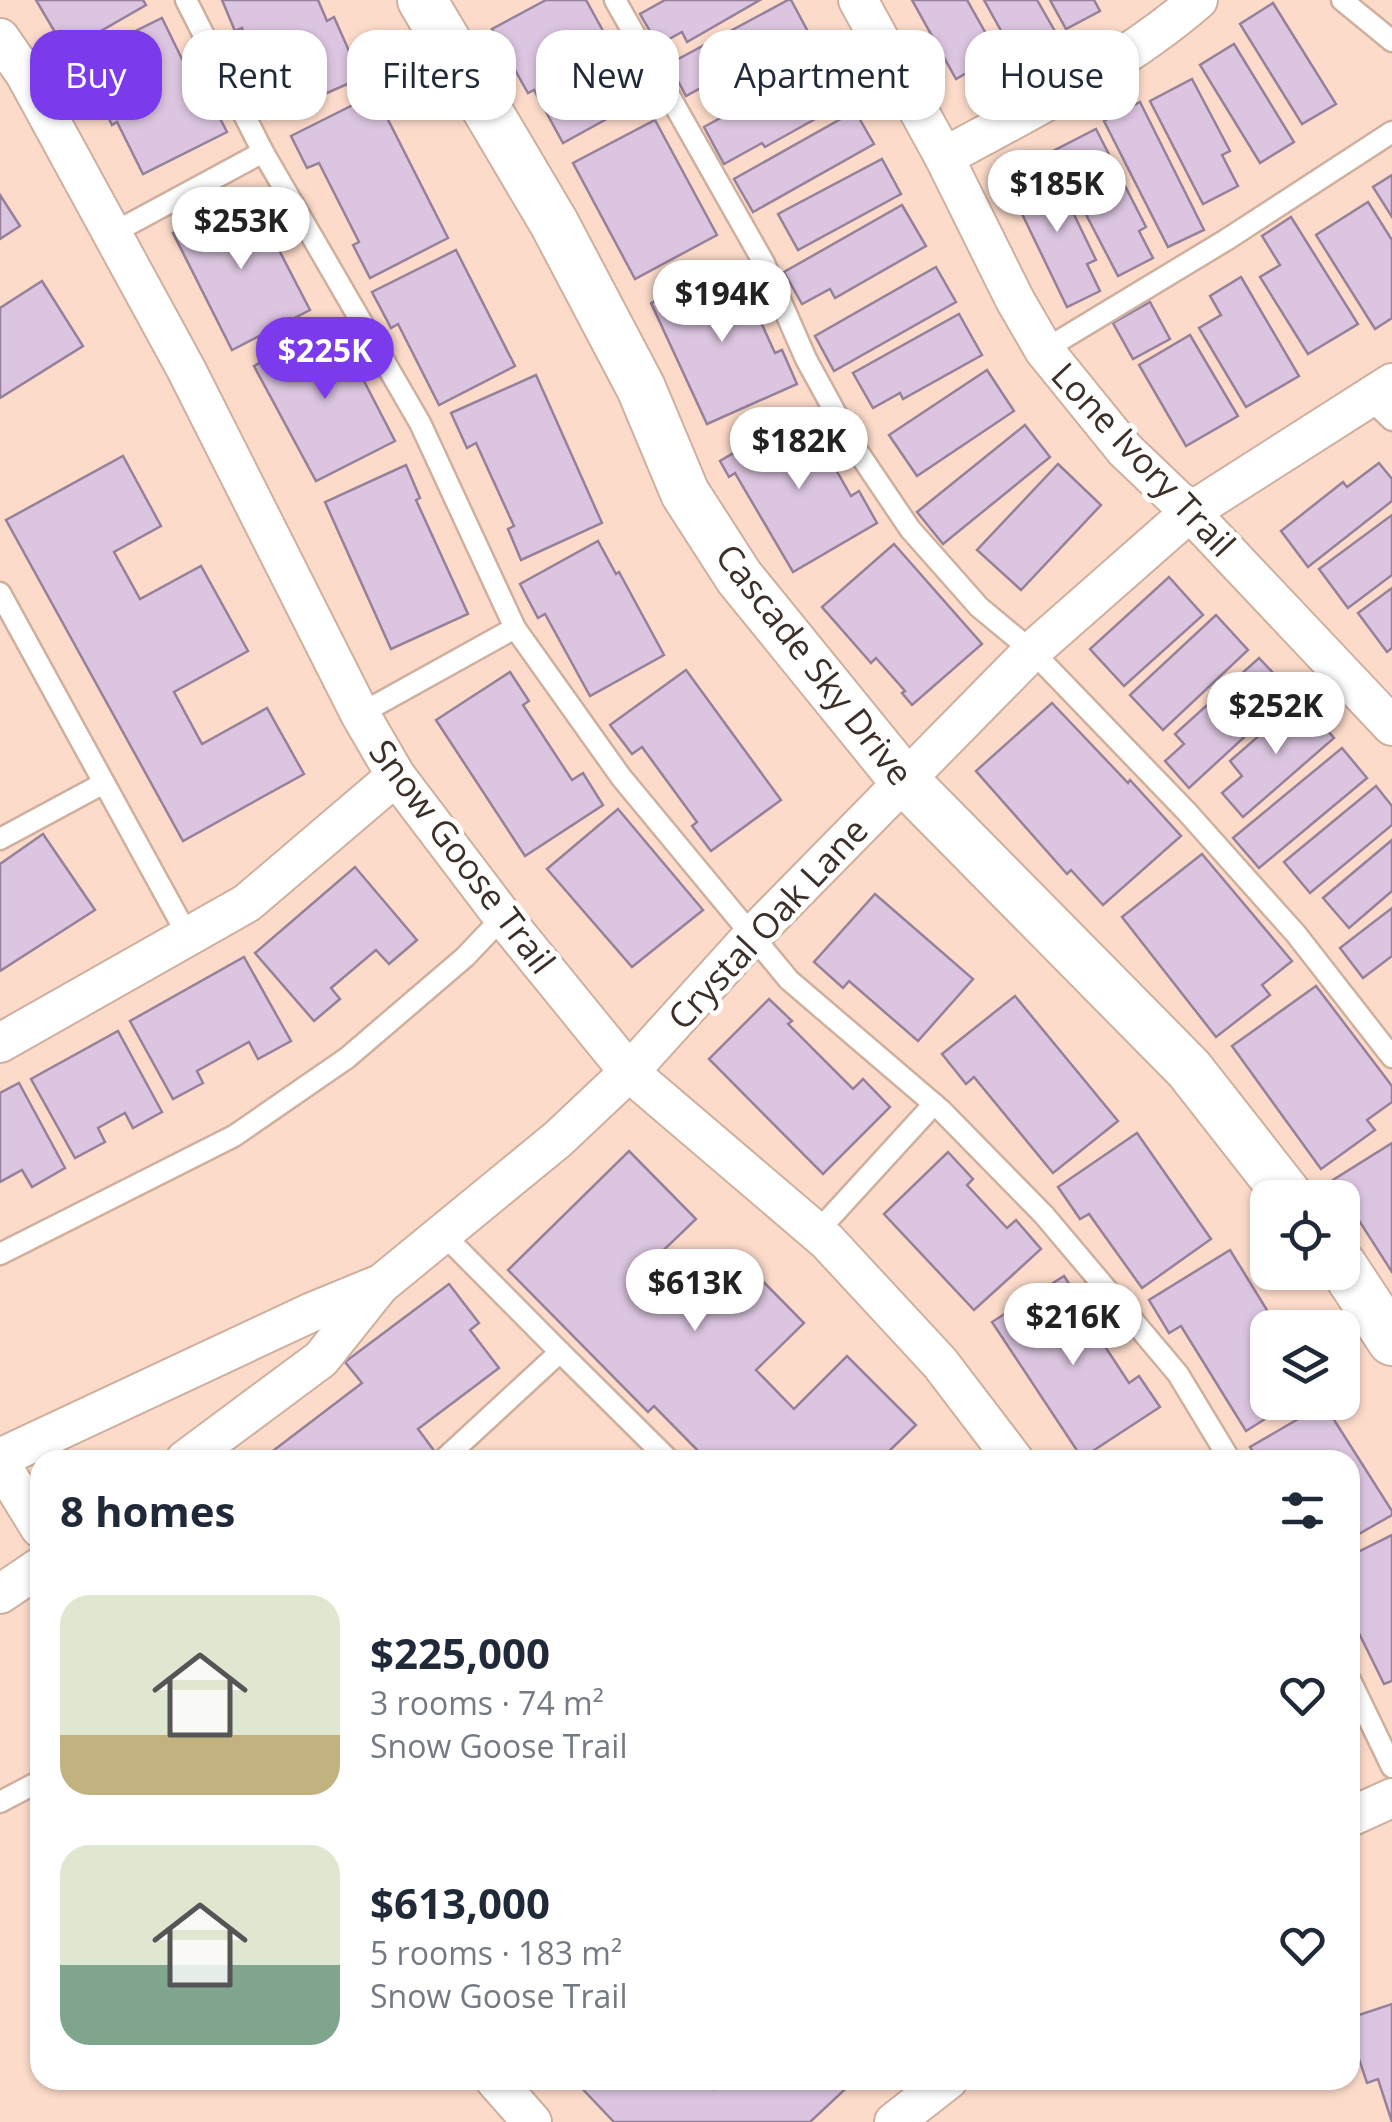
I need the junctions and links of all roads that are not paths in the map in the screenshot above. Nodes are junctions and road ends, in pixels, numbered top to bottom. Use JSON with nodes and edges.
{"nodes":[{"id":1,"x":186,"y":0,"type":"edge"},
{"id":2,"x":422,"y":0,"type":"edge"},
{"id":3,"x":615,"y":0,"type":"edge"},
{"id":4,"x":858,"y":0,"type":"edge"},
{"id":5,"x":1198,"y":0,"type":"edge"},
{"id":6,"x":1342,"y":0,"type":"edge"},
{"id":7,"x":0,"y":38,"type":"edge"},
{"id":8,"x":1392,"y":41,"type":"edge"},
{"id":9,"x":1392,"y":132,"type":"edge"},
{"id":10,"x":263,"y":152,"type":"junction"},
{"id":11,"x":944,"y":157,"type":"junction"},
{"id":12,"x":113,"y":233,"type":"junction"},
{"id":13,"x":1044,"y":350,"type":"junction"},
{"id":14,"x":1385,"y":401,"type":"edge"},
{"id":15,"x":1190,"y":512,"type":"junction"},
{"id":16,"x":0,"y":593,"type":"edge"},
{"id":17,"x":516,"y":628,"type":"junction"},
{"id":18,"x":1032,"y":651,"type":"junction"},
{"id":19,"x":360,"y":714,"type":"junction"},
{"id":20,"x":1392,"y":726,"type":"edge"},
{"id":21,"x":396,"y":776,"type":"junction"},
{"id":22,"x":904,"y":779,"type":"junction"},
{"id":23,"x":104,"y":783,"type":"junction"},
{"id":24,"x":0,"y":839,"type":"edge"},
{"id":25,"x":503,"y":917,"type":"junction"},
{"id":26,"x":188,"y":936,"type":"junction"},
{"id":27,"x":752,"y":936,"type":"junction"},
{"id":28,"x":0,"y":1043,"type":"edge"},
{"id":29,"x":1392,"y":1057,"type":"edge"},
{"id":30,"x":629,"y":1072,"type":"junction"},
{"id":31,"x":934,"y":1104,"type":"junction"},
{"id":32,"x":1276,"y":1180,"type":"edge"},
{"id":33,"x":817,"y":1232,"type":"junction"},
{"id":34,"x":443,"y":1234,"type":"junction"},
{"id":35,"x":0,"y":1254,"type":"edge"},
{"id":36,"x":380,"y":1284,"type":"junction"},
{"id":37,"x":1359,"y":1290,"type":"edge"},
{"id":38,"x":1392,"y":1342,"type":"edge"},
{"id":39,"x":560,"y":1352,"type":"junction"},
{"id":40,"x":198,"y":1450,"type":"edge"},
{"id":41,"x":454,"y":1450,"type":"edge"},
{"id":42,"x":660,"y":1450,"type":"edge"},
{"id":43,"x":1006,"y":1450,"type":"edge"},
{"id":44,"x":1224,"y":1450,"type":"edge"},
{"id":45,"x":0,"y":1460,"type":"edge"},
{"id":46,"x":30,"y":1511,"type":"edge"},
{"id":47,"x":30,"y":1574,"type":"edge"},
{"id":48,"x":0,"y":1594,"type":"edge"},
{"id":49,"x":1360,"y":1700,"type":"edge"},
{"id":50,"x":1392,"y":1766,"type":"edge"},
{"id":51,"x":30,"y":1786,"type":"edge"},
{"id":52,"x":1392,"y":1798,"type":"edge"},
{"id":53,"x":0,"y":1802,"type":"edge"},
{"id":54,"x":1360,"y":1812,"type":"edge"},
{"id":55,"x":504,"y":2090,"type":"edge"},
{"id":56,"x":935,"y":2090,"type":"edge"},
{"id":57,"x":532,"y":2122,"type":"edge"},
{"id":58,"x":894,"y":2122,"type":"edge"}],
"edges":[{"from":1,"to":10,"type":"lane"},
{"from":2,"to":22,"type":"street","name":"Cascade Sky Drive"},
{"from":3,"to":18,"type":"lane"},
{"from":4,"to":11,"type":"street","name":"Lone Ivory Trail"},
{"from":5,"to":11,"type":"street"},
{"from":6,"to":8,"type":"lane"},
{"from":7,"to":12,"type":"street","name":"Snow Goose Trail"},
{"from":9,"to":13,"type":"lane"},
{"from":10,"to":12,"type":"lane"},
{"from":10,"to":17,"type":"lane"},
{"from":11,"to":13,"type":"street","name":"Lone Ivory Trail"},
{"from":12,"to":19,"type":"street","name":"Snow Goose Trail"},
{"from":13,"to":15,"type":"street","name":"Lone Ivory Trail"},
{"from":14,"to":15,"type":"street","name":"Crystal Oak Lane"},
{"from":15,"to":18,"type":"street","name":"Crystal Oak Lane"},
{"from":15,"to":20,"type":"street","name":"Lone Ivory Trail"},
{"from":16,"to":23,"type":"lane"},
{"from":17,"to":19,"type":"lane"},
{"from":17,"to":27,"type":"lane"},
{"from":18,"to":22,"type":"street","name":"Crystal Oak Lane"},
{"from":18,"to":29,"type":"lane"},
{"from":19,"to":21,"type":"street","name":"Snow Goose Trail"},
{"from":21,"to":25,"type":"street","name":"Snow Goose Trail"},
{"from":21,"to":26,"type":"street"},
{"from":22,"to":27,"type":"street","name":"Crystal Oak Lane"},
{"from":22,"to":32,"type":"street","name":"Cascade Sky Drive"},
{"from":23,"to":24,"type":"lane"},
{"from":23,"to":26,"type":"lane"},
{"from":25,"to":30,"type":"street","name":"Snow Goose Trail"},
{"from":25,"to":35,"type":"lane"},
{"from":26,"to":28,"type":"street"},
{"from":27,"to":30,"type":"street","name":"Crystal Oak Lane"},
{"from":27,"to":31,"type":"lane"},
{"from":30,"to":33,"type":"street","name":"Snow Goose Trail"},
{"from":30,"to":34,"type":"street","name":"Crystal Oak Lane"},
{"from":31,"to":33,"type":"lane"},
{"from":31,"to":44,"type":"lane"},
{"from":33,"to":43,"type":"street","name":"Snow Goose Trail"},
{"from":34,"to":36,"type":"street","name":"Crystal Oak Lane"},
{"from":34,"to":39,"type":"lane"},
{"from":36,"to":40,"type":"street","name":"Crystal Oak Lane"},
{"from":36,"to":45,"type":"street","name":"Crystal Oak Lane"},
{"from":37,"to":38,"type":"street"},
{"from":39,"to":41,"type":"lane"},
{"from":39,"to":42,"type":"lane"},
{"from":45,"to":46,"type":"street"},
{"from":47,"to":48,"type":"street"},
{"from":49,"to":50,"type":"lane"},
{"from":51,"to":53,"type":"lane"},
{"from":52,"to":54,"type":"street"},
{"from":55,"to":57,"type":"street"},
{"from":56,"to":58,"type":"street"}]}
